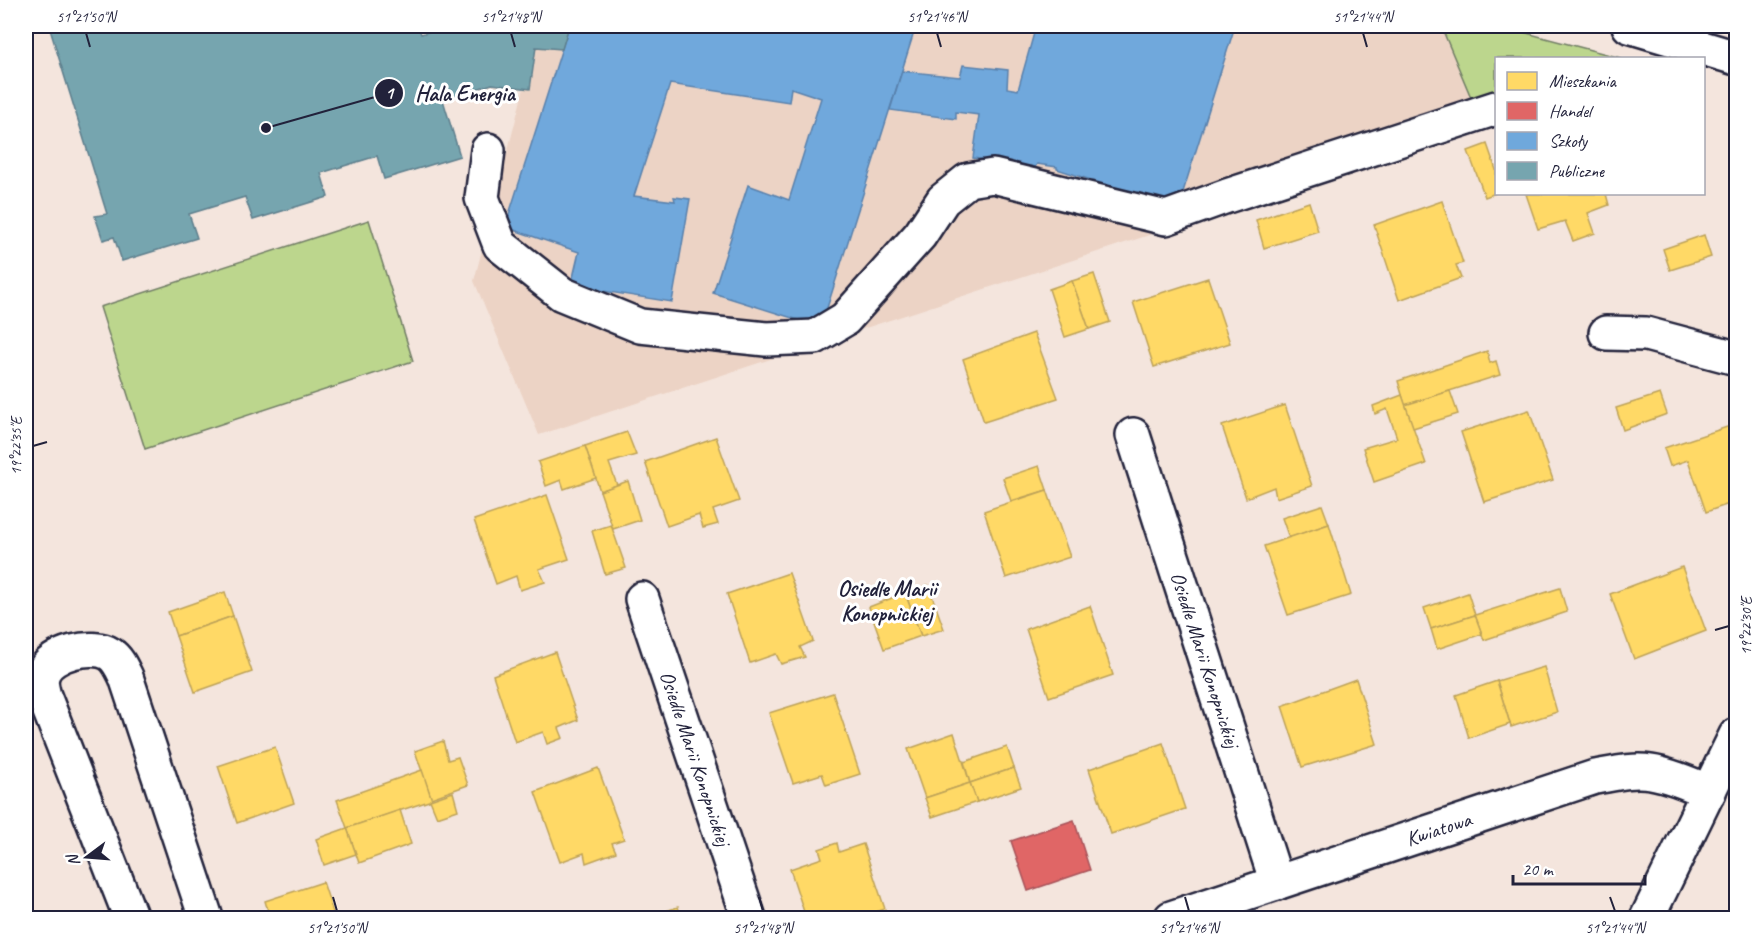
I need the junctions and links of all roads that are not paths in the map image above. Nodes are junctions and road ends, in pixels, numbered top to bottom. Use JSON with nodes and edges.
{"nodes":[{"id":1,"x":1629,"y":26,"type":"edge"},
{"id":2,"x":1690,"y":45,"type":"junction"},
{"id":3,"x":1660,"y":57,"type":"edge"},
{"id":4,"x":1737,"y":58,"type":"edge"},
{"id":5,"x":1495,"y":109,"type":"edge"},
{"id":6,"x":488,"y":150,"type":"dead end"},
{"id":7,"x":1605,"y":333,"type":"dead end"},
{"id":8,"x":1737,"y":357,"type":"edge"},
{"id":9,"x":1133,"y":435,"type":"dead end"},
{"id":10,"x":642,"y":599,"type":"dead end"},
{"id":11,"x":1737,"y":735,"type":"edge"},
{"id":12,"x":1709,"y":792,"type":"junction"},
{"id":13,"x":1277,"y":883,"type":"junction"},
{"id":14,"x":131,"y":918,"type":"edge"},
{"id":15,"x":206,"y":918,"type":"edge"},
{"id":16,"x":749,"y":918,"type":"edge"},
{"id":17,"x":1171,"y":918,"type":"edge"},
{"id":18,"x":1647,"y":918,"type":"edge"}],
"edges":[{"from":1,"to":2,"type":"street"},
{"from":2,"to":3,"type":"street"},
{"from":2,"to":4,"type":"street"},
{"from":5,"to":6,"type":"street"},
{"from":7,"to":8,"type":"street"},
{"from":9,"to":13,"type":"street","name":"Osiedle Marii Konopnickiej"},
{"from":10,"to":16,"type":"street","name":"Osiedle Marii Konopnickiej"},
{"from":11,"to":12,"type":"street"},
{"from":12,"to":13,"type":"street","name":"Kwiatowa"},
{"from":12,"to":18,"type":"street"},
{"from":13,"to":17,"type":"street","name":"Kwiatowa"},
{"from":14,"to":15,"type":"street"}]}
